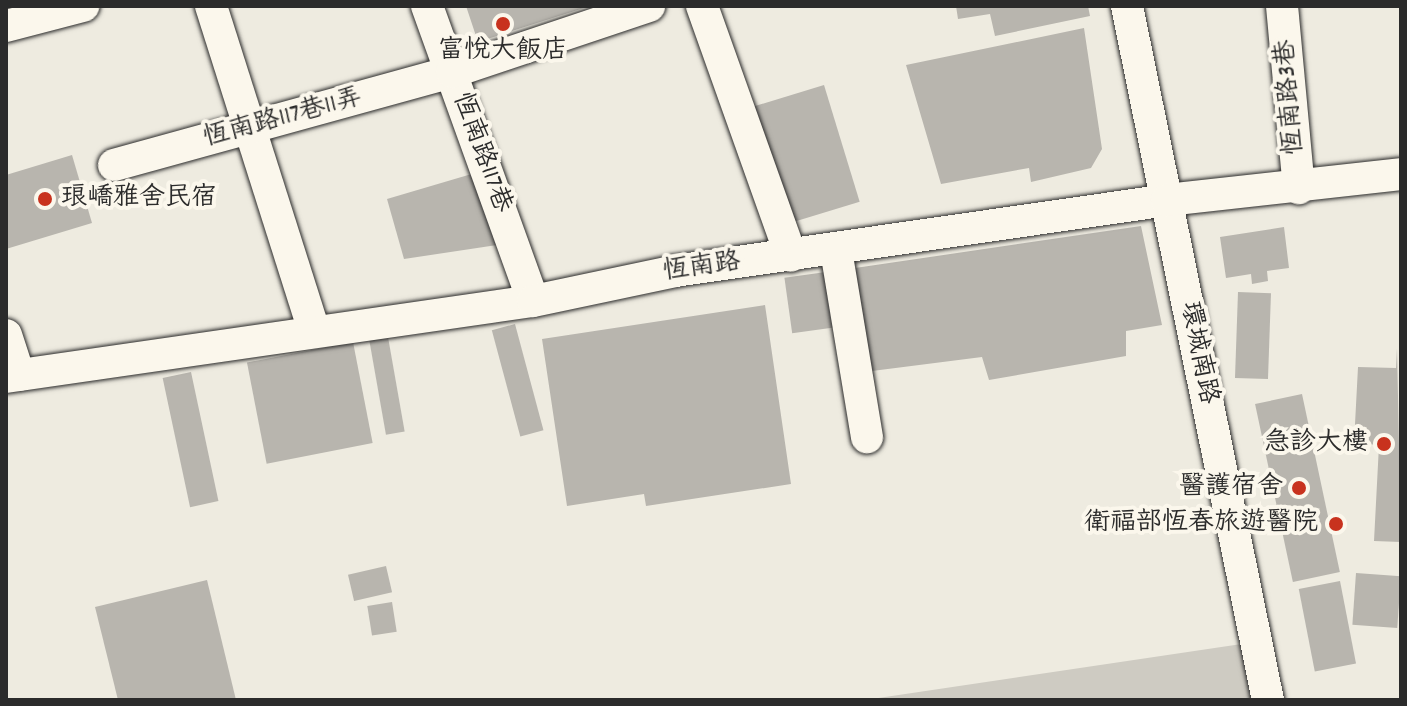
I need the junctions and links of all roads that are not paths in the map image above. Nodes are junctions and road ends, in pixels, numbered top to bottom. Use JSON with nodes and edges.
{"nodes":[{"id":1,"x":83,"y":6,"type":"edge"},
{"id":2,"x":211,"y":6,"type":"edge"},
{"id":3,"x":427,"y":6,"type":"edge"},
{"id":4,"x":649,"y":6,"type":"edge"},
{"id":5,"x":702,"y":6,"type":"edge"},
{"id":6,"x":1127,"y":6,"type":"edge"},
{"id":7,"x":1282,"y":6,"type":"edge"},
{"id":8,"x":6,"y":26,"type":"edge"},
{"id":9,"x":452,"y":72,"type":"junction"},
{"id":10,"x":250,"y":128,"type":"junction"},
{"id":11,"x":114,"y":165,"type":"dead end"},
{"id":12,"x":1401,"y":174,"type":"edge"},
{"id":13,"x":1299,"y":188,"type":"junction"},
{"id":14,"x":1167,"y":200,"type":"junction"},
{"id":15,"x":836,"y":250,"type":"junction"},
{"id":16,"x":791,"y":256,"type":"junction"},
{"id":17,"x":533,"y":301,"type":"junction"},
{"id":18,"x":314,"y":330,"type":"junction"},
{"id":19,"x":6,"y":335,"type":"edge"},
{"id":20,"x":12,"y":376,"type":"edge"},
{"id":21,"x":867,"y":437,"type":"dead end"},
{"id":22,"x":1268,"y":700,"type":"edge"}],
"edges":[{"from":1,"to":8,"type":"street"},
{"from":2,"to":10,"type":"street"},
{"from":3,"to":9,"type":"street","name":"恆南路117巷"},
{"from":4,"to":9,"type":"street","name":"恆南路117巷11弄"},
{"from":5,"to":16,"type":"street"},
{"from":6,"to":14,"type":"street","name":"環城南路"},
{"from":7,"to":13,"type":"street","name":"恆南路3巷"},
{"from":9,"to":10,"type":"street","name":"恆南路117巷11弄"},
{"from":9,"to":17,"type":"street","name":"恆南路117巷"},
{"from":10,"to":11,"type":"street","name":"恆南路117巷11弄"},
{"from":10,"to":18,"type":"street"},
{"from":12,"to":13,"type":"street","name":"恆南路"},
{"from":13,"to":14,"type":"street","name":"恆南路"},
{"from":14,"to":15,"type":"street","name":"恆南路"},
{"from":14,"to":22,"type":"street","name":"環城南路"},
{"from":15,"to":16,"type":"street","name":"恆南路"},
{"from":15,"to":21,"type":"street"},
{"from":16,"to":17,"type":"street","name":"恆南路"},
{"from":17,"to":18,"type":"street","name":"恆南路"},
{"from":18,"to":20,"type":"street","name":"恆南路"},
{"from":19,"to":20,"type":"street"}]}
